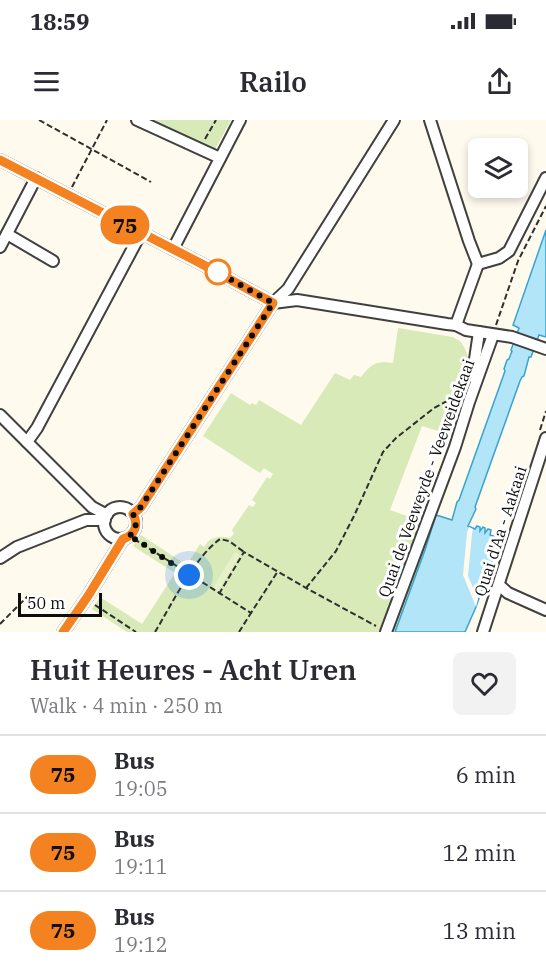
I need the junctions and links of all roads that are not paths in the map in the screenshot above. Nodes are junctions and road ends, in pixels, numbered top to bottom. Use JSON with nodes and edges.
{"nodes":[{"id":1,"x":137,"y":120,"type":"edge"},
{"id":2,"x":240,"y":120,"type":"edge"},
{"id":3,"x":394,"y":120,"type":"edge"},
{"id":4,"x":430,"y":120,"type":"edge"},
{"id":5,"x":220,"y":158,"type":"junction"},
{"id":6,"x":0,"y":160,"type":"edge"},
{"id":7,"x":36,"y":178,"type":"junction"},
{"id":8,"x":546,"y":178,"type":"edge"},
{"id":9,"x":141,"y":233,"type":"junction"},
{"id":10,"x":7,"y":234,"type":"junction"},
{"id":11,"x":0,"y":247,"type":"edge"},
{"id":12,"x":173,"y":249,"type":"junction"},
{"id":13,"x":53,"y":261,"type":"dead end"},
{"id":14,"x":478,"y":264,"type":"junction"},
{"id":15,"x":273,"y":303,"type":"junction"},
{"id":16,"x":456,"y":325,"type":"junction"},
{"id":17,"x":479,"y":332,"type":"junction"},
{"id":18,"x":492,"y":335,"type":"junction"},
{"id":19,"x":546,"y":349,"type":"edge"},
{"id":20,"x":465,"y":392,"type":"road end"},
{"id":21,"x":0,"y":415,"type":"edge"},
{"id":22,"x":546,"y":438,"type":"edge"},
{"id":23,"x":27,"y":442,"type":"junction"},
{"id":24,"x":133,"y":514,"type":"junction"},
{"id":25,"x":106,"y":518,"type":"junction"},
{"id":26,"x":126,"y":538,"type":"junction"},
{"id":27,"x":0,"y":558,"type":"edge"},
{"id":28,"x":499,"y":585,"type":"junction"},
{"id":29,"x":546,"y":610,"type":"edge"},
{"id":30,"x":63,"y":632,"type":"edge"},
{"id":31,"x":386,"y":632,"type":"edge"},
{"id":32,"x":483,"y":632,"type":"edge"}],
"edges":[{"from":1,"to":5,"type":"street"},
{"from":2,"to":5,"type":"street"},
{"from":3,"to":15,"type":"street"},
{"from":4,"to":14,"type":"street"},
{"from":5,"to":12,"type":"street"},
{"from":6,"to":7,"type":"street"},
{"from":7,"to":9,"type":"street"},
{"from":7,"to":10,"type":"street"},
{"from":8,"to":14,"type":"street"},
{"from":9,"to":12,"type":"street"},
{"from":9,"to":23,"type":"street"},
{"from":10,"to":11,"type":"street"},
{"from":10,"to":13,"type":"street"},
{"from":12,"to":15,"type":"street"},
{"from":14,"to":16,"type":"street"},
{"from":15,"to":16,"type":"street"},
{"from":15,"to":24,"type":"street"},
{"from":16,"to":17,"type":"street"},
{"from":17,"to":18,"type":"street"},
{"from":17,"to":20,"type":"street","name":"Quai de Veeweyde - Veeweidekaai"},
{"from":18,"to":19,"type":"street"},
{"from":18,"to":31,"type":"street","name":"Quai de Veeweyde - Veeweidekaai"},
{"from":21,"to":23,"type":"street"},
{"from":22,"to":28,"type":"street","name":"Quai d'Aa - Aakaai"},
{"from":23,"to":25,"type":"street"},
{"from":24,"to":25,"type":"street"},
{"from":24,"to":26,"type":"street"},
{"from":25,"to":26,"type":"street"},
{"from":25,"to":27,"type":"street"},
{"from":26,"to":30,"type":"street"},
{"from":28,"to":29,"type":"street"},
{"from":28,"to":32,"type":"street","name":"Quai d'Aa - Aakaai"}]}
